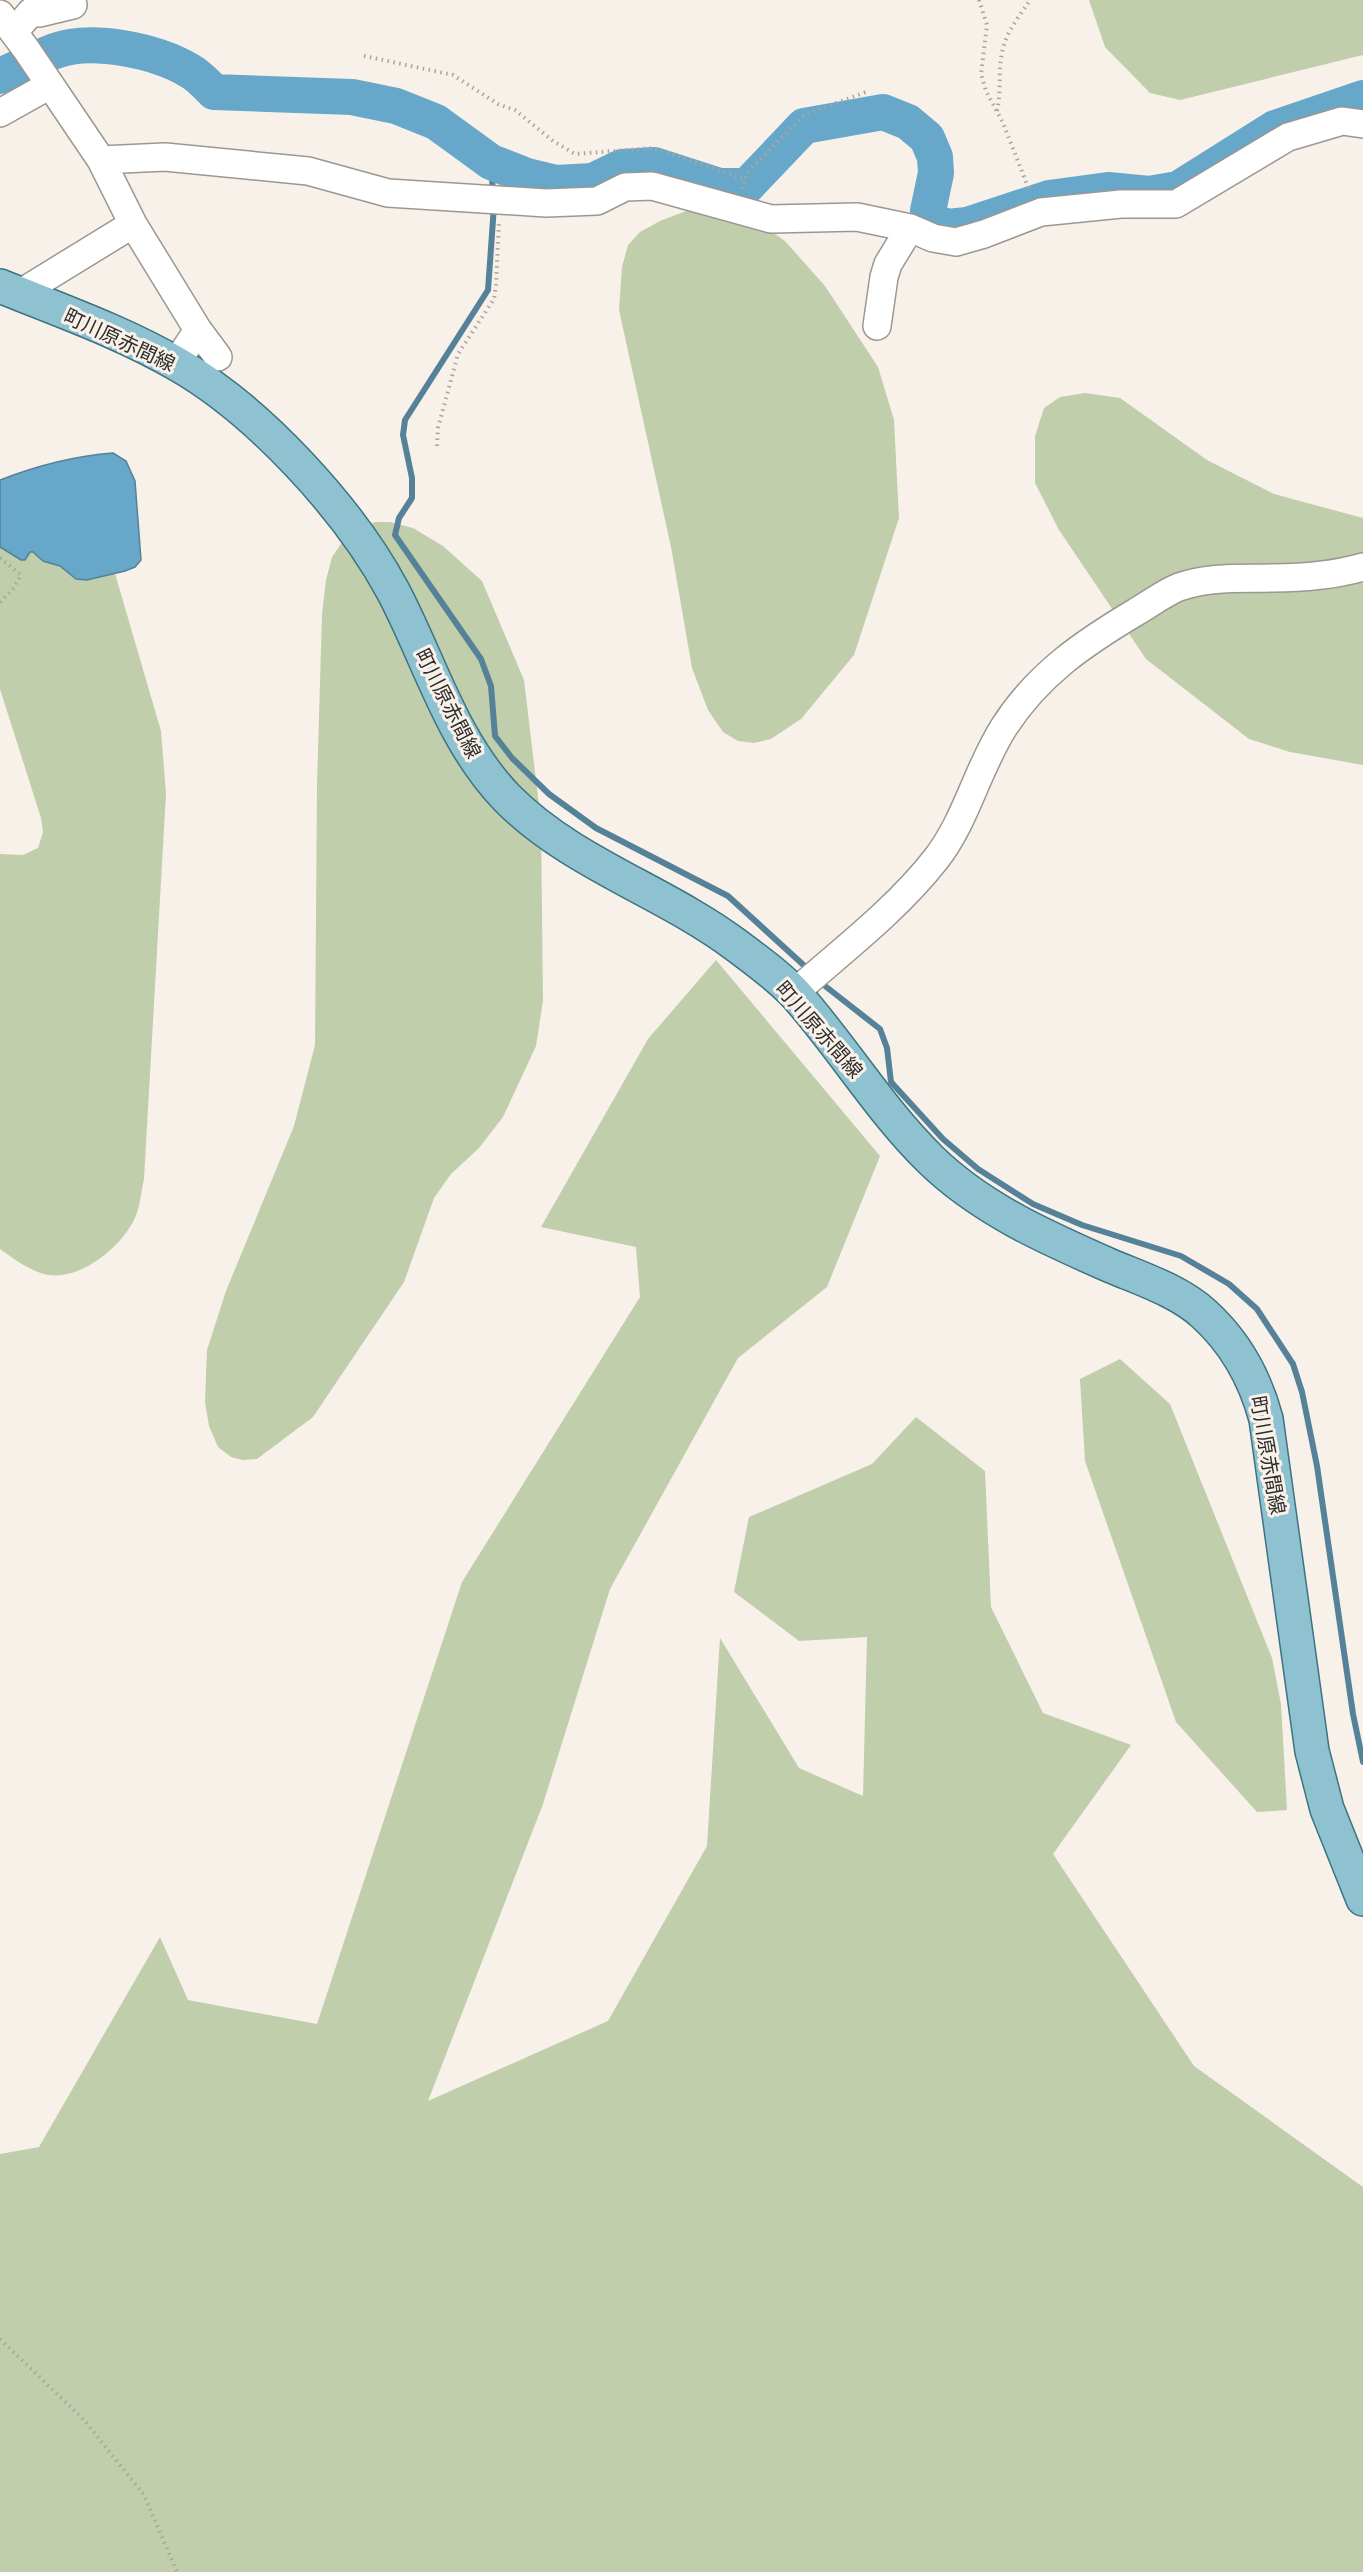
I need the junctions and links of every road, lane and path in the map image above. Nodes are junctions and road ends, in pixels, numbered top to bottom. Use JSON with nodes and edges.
{"nodes":[{"id":1,"x":979,"y":0,"type":"edge"},
{"id":2,"x":1030,"y":0,"type":"edge"},
{"id":3,"x":73,"y":5,"type":"dead end"},
{"id":4,"x":7,"y":23,"type":"edge"},
{"id":5,"x":364,"y":56,"type":"dead end"},
{"id":6,"x":50,"y":85,"type":"junction"},
{"id":7,"x":866,"y":92,"type":"dead end"},
{"id":8,"x":997,"y":111,"type":"junction"},
{"id":9,"x":0,"y":113,"type":"edge"},
{"id":10,"x":1363,"y":124,"type":"edge"},
{"id":11,"x":101,"y":160,"type":"junction"},
{"id":12,"x":745,"y":179,"type":"junction"},
{"id":13,"x":499,"y":199,"type":"junction"},
{"id":14,"x":735,"y":208,"type":"junction"},
{"id":15,"x":1035,"y":214,"type":"junction"},
{"id":16,"x":133,"y":224,"type":"junction"},
{"id":17,"x":910,"y":228,"type":"junction"},
{"id":18,"x":9,"y":290,"type":"edge"},
{"id":19,"x":877,"y":326,"type":"dead end"},
{"id":20,"x":198,"y":330,"type":"junction"},
{"id":21,"x":218,"y":357,"type":"dead end"},
{"id":22,"x":176,"y":363,"type":"junction"},
{"id":23,"x":437,"y":446,"type":"dead end"},
{"id":24,"x":0,"y":558,"type":"edge"},
{"id":25,"x":1363,"y":567,"type":"edge"},
{"id":26,"x":0,"y":602,"type":"edge"},
{"id":27,"x":794,"y":993,"type":"junction"},
{"id":28,"x":1363,"y":1899,"type":"edge"},
{"id":29,"x":0,"y":2339,"type":"edge"},
{"id":30,"x":177,"y":2572,"type":"edge"}],
"edges":[{"from":1,"to":8,"type":"path"},
{"from":2,"to":8,"type":"path"},
{"from":3,"to":4,"type":"street"},
{"from":4,"to":6,"type":"street"},
{"from":5,"to":12,"type":"path"},
{"from":6,"to":9,"type":"street"},
{"from":6,"to":11,"type":"street"},
{"from":7,"to":12,"type":"path"},
{"from":8,"to":15,"type":"path"},
{"from":10,"to":15,"type":"street"},
{"from":11,"to":13,"type":"street"},
{"from":11,"to":16,"type":"street"},
{"from":12,"to":14,"type":"path"},
{"from":13,"to":14,"type":"street"},
{"from":13,"to":23,"type":"path"},
{"from":14,"to":17,"type":"street"},
{"from":15,"to":17,"type":"street"},
{"from":16,"to":18,"type":"street"},
{"from":16,"to":20,"type":"street"},
{"from":17,"to":19,"type":"street"},
{"from":18,"to":22,"type":"main road","name":"町川原赤間線"},
{"from":20,"to":21,"type":"street"},
{"from":20,"to":22,"type":"street"},
{"from":22,"to":27,"type":"main road","name":"町川原赤間線"},
{"from":24,"to":26,"type":"path"},
{"from":25,"to":27,"type":"street"},
{"from":27,"to":28,"type":"main road","name":"町川原赤間線"},
{"from":29,"to":30,"type":"path"}]}
